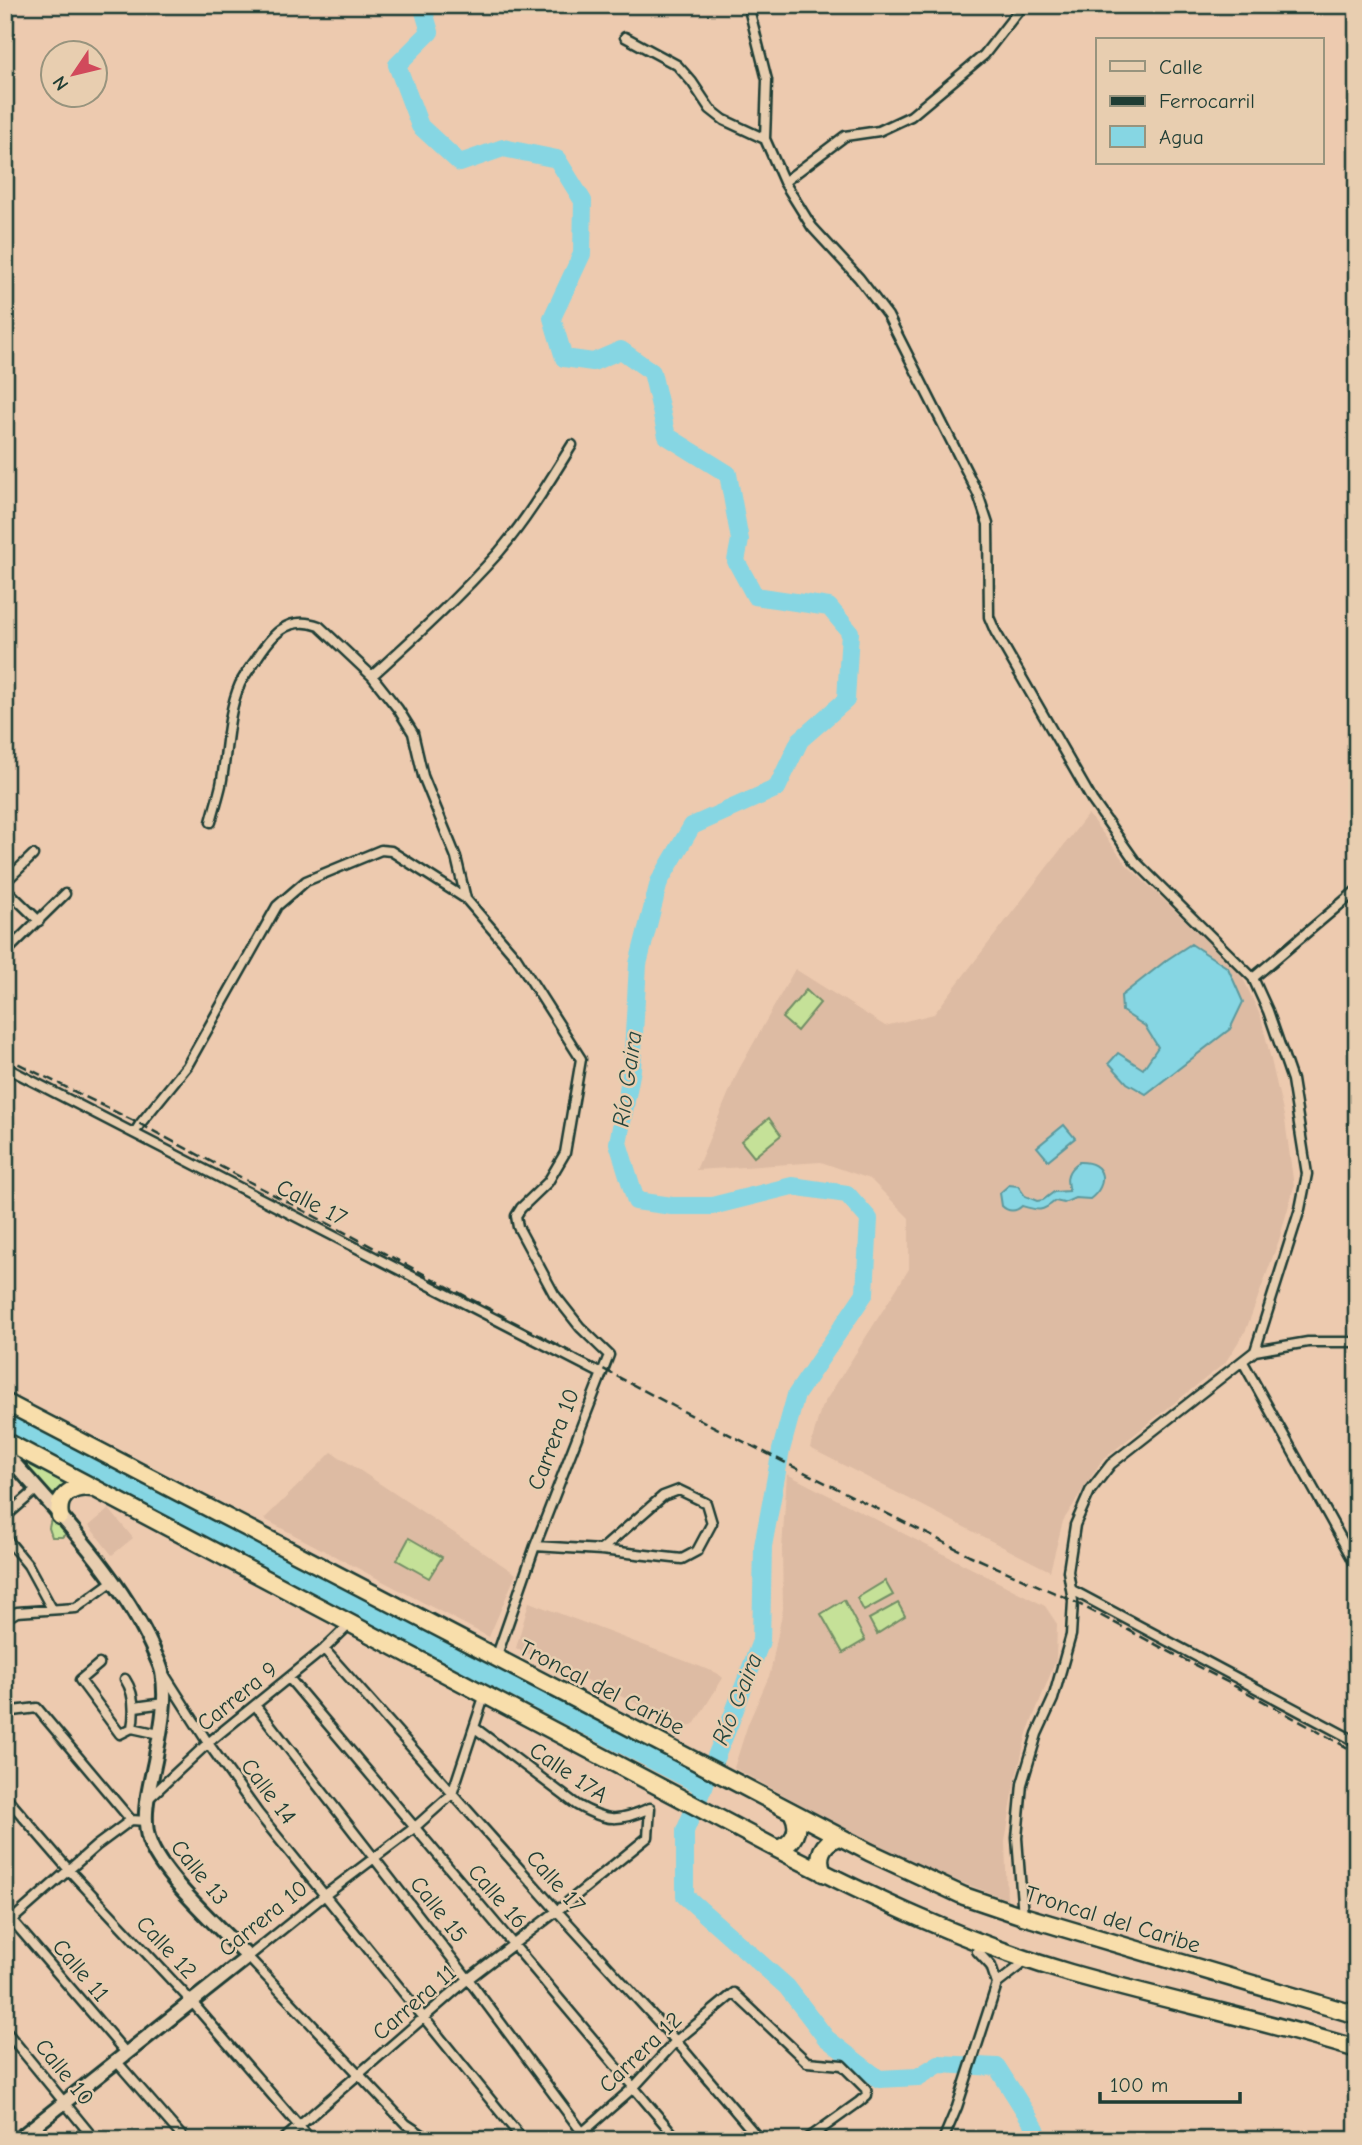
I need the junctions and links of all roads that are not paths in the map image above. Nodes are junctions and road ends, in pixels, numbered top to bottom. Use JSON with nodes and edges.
{"nodes":[{"id":1,"x":748,"y":5,"type":"edge"},
{"id":2,"x":1023,"y":5,"type":"edge"},
{"id":3,"x":625,"y":37,"type":"dead end"},
{"id":4,"x":765,"y":139,"type":"junction"},
{"id":5,"x":784,"y":182,"type":"junction"},
{"id":6,"x":572,"y":445,"type":"dead end"},
{"id":7,"x":372,"y":677,"type":"junction"},
{"id":8,"x":211,"y":822,"type":"dead end"},
{"id":9,"x":33,"y":855,"type":"dead end"},
{"id":10,"x":5,"y":882,"type":"edge"},
{"id":11,"x":5,"y":888,"type":"edge"},
{"id":12,"x":1357,"y":890,"type":"edge"},
{"id":13,"x":65,"y":894,"type":"dead end"},
{"id":14,"x":466,"y":900,"type":"junction"},
{"id":15,"x":39,"y":921,"type":"junction"},
{"id":16,"x":5,"y":953,"type":"edge"},
{"id":17,"x":1253,"y":978,"type":"junction"},
{"id":18,"x":5,"y":1067,"type":"edge"},
{"id":19,"x":135,"y":1132,"type":"junction"},
{"id":20,"x":1357,"y":1342,"type":"edge"},
{"id":21,"x":1255,"y":1351,"type":"junction"},
{"id":22,"x":1244,"y":1362,"type":"junction"},
{"id":23,"x":600,"y":1373,"type":"junction"},
{"id":24,"x":5,"y":1402,"type":"edge"},
{"id":25,"x":5,"y":1441,"type":"edge"},
{"id":26,"x":5,"y":1453,"type":"edge"},
{"id":27,"x":95,"y":1488,"type":"junction"},
{"id":28,"x":37,"y":1489,"type":"junction"},
{"id":29,"x":60,"y":1516,"type":"junction"},
{"id":30,"x":5,"y":1517,"type":"edge"},
{"id":31,"x":5,"y":1537,"type":"edge"},
{"id":32,"x":535,"y":1546,"type":"junction"},
{"id":33,"x":601,"y":1550,"type":"junction"},
{"id":34,"x":1357,"y":1567,"type":"edge"},
{"id":35,"x":113,"y":1581,"type":"junction"},
{"id":36,"x":1072,"y":1590,"type":"junction"},
{"id":37,"x":51,"y":1609,"type":"junction"},
{"id":38,"x":7,"y":1615,"type":"edge"},
{"id":39,"x":351,"y":1623,"type":"junction"},
{"id":40,"x":324,"y":1649,"type":"junction"},
{"id":41,"x":496,"y":1658,"type":"junction"},
{"id":42,"x":99,"y":1664,"type":"dead end"},
{"id":43,"x":162,"y":1671,"type":"junction"},
{"id":44,"x":289,"y":1678,"type":"junction"},
{"id":45,"x":125,"y":1679,"type":"dead end"},
{"id":46,"x":485,"y":1694,"type":"junction"},
{"id":47,"x":164,"y":1703,"type":"junction"},
{"id":48,"x":255,"y":1705,"type":"junction"},
{"id":49,"x":135,"y":1707,"type":"junction"},
{"id":50,"x":5,"y":1712,"type":"edge"},
{"id":51,"x":132,"y":1728,"type":"junction"},
{"id":52,"x":475,"y":1728,"type":"junction"},
{"id":53,"x":159,"y":1734,"type":"junction"},
{"id":54,"x":1357,"y":1742,"type":"edge"},
{"id":55,"x":208,"y":1743,"type":"junction"},
{"id":56,"x":452,"y":1794,"type":"junction"},
{"id":57,"x":5,"y":1796,"type":"edge"},
{"id":58,"x":148,"y":1799,"type":"junction"},
{"id":59,"x":650,"y":1808,"type":"joint"},
{"id":60,"x":793,"y":1814,"type":"junction"},
{"id":61,"x":131,"y":1820,"type":"junction"},
{"id":62,"x":146,"y":1821,"type":"junction"},
{"id":63,"x":414,"y":1828,"type":"junction"},
{"id":64,"x":839,"y":1837,"type":"junction"},
{"id":65,"x":778,"y":1849,"type":"junction"},
{"id":66,"x":375,"y":1858,"type":"junction"},
{"id":67,"x":69,"y":1870,"type":"junction"},
{"id":68,"x":823,"y":1872,"type":"junction"},
{"id":69,"x":325,"y":1895,"type":"junction"},
{"id":70,"x":886,"y":1905,"type":"junction"},
{"id":71,"x":557,"y":1911,"type":"junction"},
{"id":72,"x":5,"y":1912,"type":"edge"},
{"id":73,"x":1023,"y":1916,"type":"junction"},
{"id":74,"x":9,"y":1923,"type":"edge"},
{"id":75,"x":514,"y":1944,"type":"junction"},
{"id":76,"x":977,"y":1951,"type":"junction"},
{"id":77,"x":248,"y":1957,"type":"junction"},
{"id":78,"x":1020,"y":1966,"type":"junction"},
{"id":79,"x":468,"y":1979,"type":"junction"},
{"id":80,"x":997,"y":1984,"type":"junction"},
{"id":81,"x":1127,"y":1988,"type":"junction"},
{"id":82,"x":191,"y":2001,"type":"junction"},
{"id":83,"x":1357,"y":2015,"type":"edge"},
{"id":84,"x":425,"y":2017,"type":"junction"},
{"id":85,"x":5,"y":2029,"type":"edge"},
{"id":86,"x":676,"y":2041,"type":"junction"},
{"id":87,"x":1357,"y":2049,"type":"edge"},
{"id":88,"x":122,"y":2058,"type":"junction"},
{"id":89,"x":359,"y":2075,"type":"junction"},
{"id":90,"x":633,"y":2088,"type":"junction"},
{"id":91,"x":64,"y":2101,"type":"junction"},
{"id":92,"x":299,"y":2126,"type":"junction"},
{"id":93,"x":586,"y":2136,"type":"edge"},
{"id":94,"x":17,"y":2140,"type":"edge"},
{"id":95,"x":95,"y":2140,"type":"edge"},
{"id":96,"x":185,"y":2140,"type":"edge"},
{"id":97,"x":283,"y":2140,"type":"edge"},
{"id":98,"x":311,"y":2140,"type":"edge"},
{"id":99,"x":430,"y":2140,"type":"edge"},
{"id":100,"x":523,"y":2140,"type":"edge"},
{"id":101,"x":574,"y":2140,"type":"edge"},
{"id":102,"x":678,"y":2140,"type":"edge"},
{"id":103,"x":760,"y":2140,"type":"edge"},
{"id":104,"x":806,"y":2140,"type":"edge"},
{"id":105,"x":943,"y":2140,"type":"edge"}],
"edges":[{"from":1,"to":4,"type":"street"},
{"from":2,"to":5,"type":"street"},
{"from":3,"to":4,"type":"street"},
{"from":4,"to":5,"type":"street"},
{"from":5,"to":17,"type":"street"},
{"from":6,"to":7,"type":"street"},
{"from":7,"to":8,"type":"street"},
{"from":7,"to":14,"type":"street"},
{"from":9,"to":10,"type":"street"},
{"from":11,"to":15,"type":"street"},
{"from":12,"to":17,"type":"street"},
{"from":13,"to":15,"type":"street"},
{"from":14,"to":19,"type":"street"},
{"from":14,"to":23,"type":"street","name":"Carrera 10"},
{"from":15,"to":16,"type":"street"},
{"from":17,"to":21,"type":"street"},
{"from":18,"to":19,"type":"street","name":"Calle 17"},
{"from":19,"to":23,"type":"street","name":"Calle 17"},
{"from":20,"to":21,"type":"street"},
{"from":21,"to":22,"type":"street"},
{"from":22,"to":34,"type":"street"},
{"from":22,"to":36,"type":"street"},
{"from":23,"to":32,"type":"street","name":"Carrera 10"},
{"from":24,"to":41,"type":"highway","name":"Troncal del Caribe"},
{"from":25,"to":27,"type":"highway"},
{"from":26,"to":28,"type":"main road","name":"Calle 14"},
{"from":27,"to":29,"type":"highway"},
{"from":27,"to":39,"type":"highway"},
{"from":28,"to":29,"type":"main road","name":"Calle 14"},
{"from":28,"to":30,"type":"street"},
{"from":29,"to":35,"type":"main road","name":"Calle 14"},
{"from":31,"to":37,"type":"street"},
{"from":32,"to":33,"type":"street"},
{"from":32,"to":41,"type":"street","name":"Carrera 10"},
{"from":33,"to":33,"type":"street"},
{"from":35,"to":37,"type":"street"},
{"from":35,"to":43,"type":"main road","name":"Calle 14"},
{"from":36,"to":54,"type":"street"},
{"from":36,"to":73,"type":"street"},
{"from":37,"to":38,"type":"street"},
{"from":39,"to":40,"type":"street","name":"Carrera 9"},
{"from":39,"to":46,"type":"highway"},
{"from":40,"to":44,"type":"street","name":"Carrera 9"},
{"from":40,"to":56,"type":"street","name":"Calle 17"},
{"from":41,"to":60,"type":"highway","name":"Troncal del Caribe"},
{"from":42,"to":51,"type":"street"},
{"from":43,"to":47,"type":"main road","name":"Calle 13"},
{"from":43,"to":55,"type":"street","name":"Calle 14"},
{"from":44,"to":48,"type":"street","name":"Carrera 9"},
{"from":44,"to":63,"type":"street","name":"Calle 16"},
{"from":45,"to":49,"type":"street"},
{"from":46,"to":52,"type":"street","name":"Carrera 10"},
{"from":46,"to":65,"type":"highway"},
{"from":47,"to":49,"type":"street"},
{"from":47,"to":53,"type":"main road","name":"Calle 13"},
{"from":48,"to":55,"type":"street","name":"Carrera 9"},
{"from":48,"to":66,"type":"street","name":"Calle 15"},
{"from":49,"to":51,"type":"street"},
{"from":50,"to":61,"type":"street"},
{"from":51,"to":53,"type":"street"},
{"from":52,"to":56,"type":"street","name":"Carrera 10"},
{"from":52,"to":59,"type":"street","name":"Calle 17A"},
{"from":53,"to":58,"type":"main road","name":"Calle 13"},
{"from":55,"to":58,"type":"street","name":"Carrera 9"},
{"from":55,"to":69,"type":"street","name":"Calle 14"},
{"from":56,"to":63,"type":"street","name":"Carrera 10"},
{"from":56,"to":71,"type":"street","name":"Calle 17"},
{"from":57,"to":67,"type":"street","name":"Calle 12"},
{"from":58,"to":62,"type":"main road","name":"Calle 13"},
{"from":59,"to":71,"type":"street","name":"Carrera 11"},
{"from":60,"to":64,"type":"highway","name":"Troncal del Caribe"},
{"from":60,"to":65,"type":"highway"},
{"from":61,"to":62,"type":"street"},
{"from":61,"to":67,"type":"street"},
{"from":62,"to":77,"type":"main road","name":"Calle 13"},
{"from":63,"to":66,"type":"street","name":"Carrera 10"},
{"from":63,"to":75,"type":"street","name":"Calle 16"},
{"from":64,"to":68,"type":"highway"},
{"from":64,"to":73,"type":"highway","name":"Troncal del Caribe"},
{"from":65,"to":68,"type":"highway"},
{"from":66,"to":69,"type":"street","name":"Carrera 10"},
{"from":66,"to":79,"type":"street","name":"Calle 15"},
{"from":67,"to":74,"type":"street"},
{"from":67,"to":82,"type":"street","name":"Calle 12"},
{"from":68,"to":70,"type":"highway"},
{"from":69,"to":77,"type":"street","name":"Carrera 10"},
{"from":69,"to":84,"type":"street","name":"Calle 14"},
{"from":70,"to":76,"type":"highway"},
{"from":70,"to":81,"type":"highway"},
{"from":71,"to":75,"type":"street","name":"Carrera 11"},
{"from":71,"to":86,"type":"street","name":"Calle 17"},
{"from":72,"to":74,"type":"street","name":"Calle 11"},
{"from":73,"to":83,"type":"highway","name":"Troncal del Caribe"},
{"from":74,"to":88,"type":"street","name":"Calle 11"},
{"from":75,"to":79,"type":"street","name":"Carrera 11"},
{"from":75,"to":90,"type":"street","name":"Calle 16"},
{"from":76,"to":78,"type":"highway"},
{"from":76,"to":80,"type":"street"},
{"from":77,"to":82,"type":"main road","name":"Carrera 10"},
{"from":77,"to":89,"type":"street","name":"Calle 13"},
{"from":78,"to":80,"type":"street"},
{"from":78,"to":81,"type":"highway"},
{"from":79,"to":84,"type":"street","name":"Carrera 11"},
{"from":79,"to":93,"type":"street","name":"Calle 15"},
{"from":80,"to":105,"type":"street"},
{"from":81,"to":87,"type":"highway"},
{"from":82,"to":88,"type":"main road","name":"Carrera 10"},
{"from":82,"to":92,"type":"street","name":"Calle 12"},
{"from":84,"to":89,"type":"street","name":"Carrera 11"},
{"from":84,"to":100,"type":"street","name":"Calle 14"},
{"from":85,"to":91,"type":"street","name":"Calle 10"},
{"from":86,"to":90,"type":"street","name":"Carrera 12"},
{"from":86,"to":103,"type":"street","name":"Calle 17"},
{"from":86,"to":104,"type":"street","name":"Carrera 12"},
{"from":88,"to":91,"type":"main road","name":"Carrera 10"},
{"from":88,"to":96,"type":"street","name":"Calle 11"},
{"from":89,"to":92,"type":"street","name":"Carrera 11"},
{"from":89,"to":99,"type":"street","name":"Calle 13"},
{"from":90,"to":93,"type":"street","name":"Carrera 12"},
{"from":90,"to":102,"type":"street","name":"Calle 16"},
{"from":91,"to":94,"type":"main road","name":"Carrera 10"},
{"from":91,"to":95,"type":"street","name":"Calle 10"},
{"from":92,"to":97,"type":"street","name":"Carrera 11"},
{"from":92,"to":98,"type":"street","name":"Calle 12"},
{"from":93,"to":101,"type":"street","name":"Carrera 12"}]}
